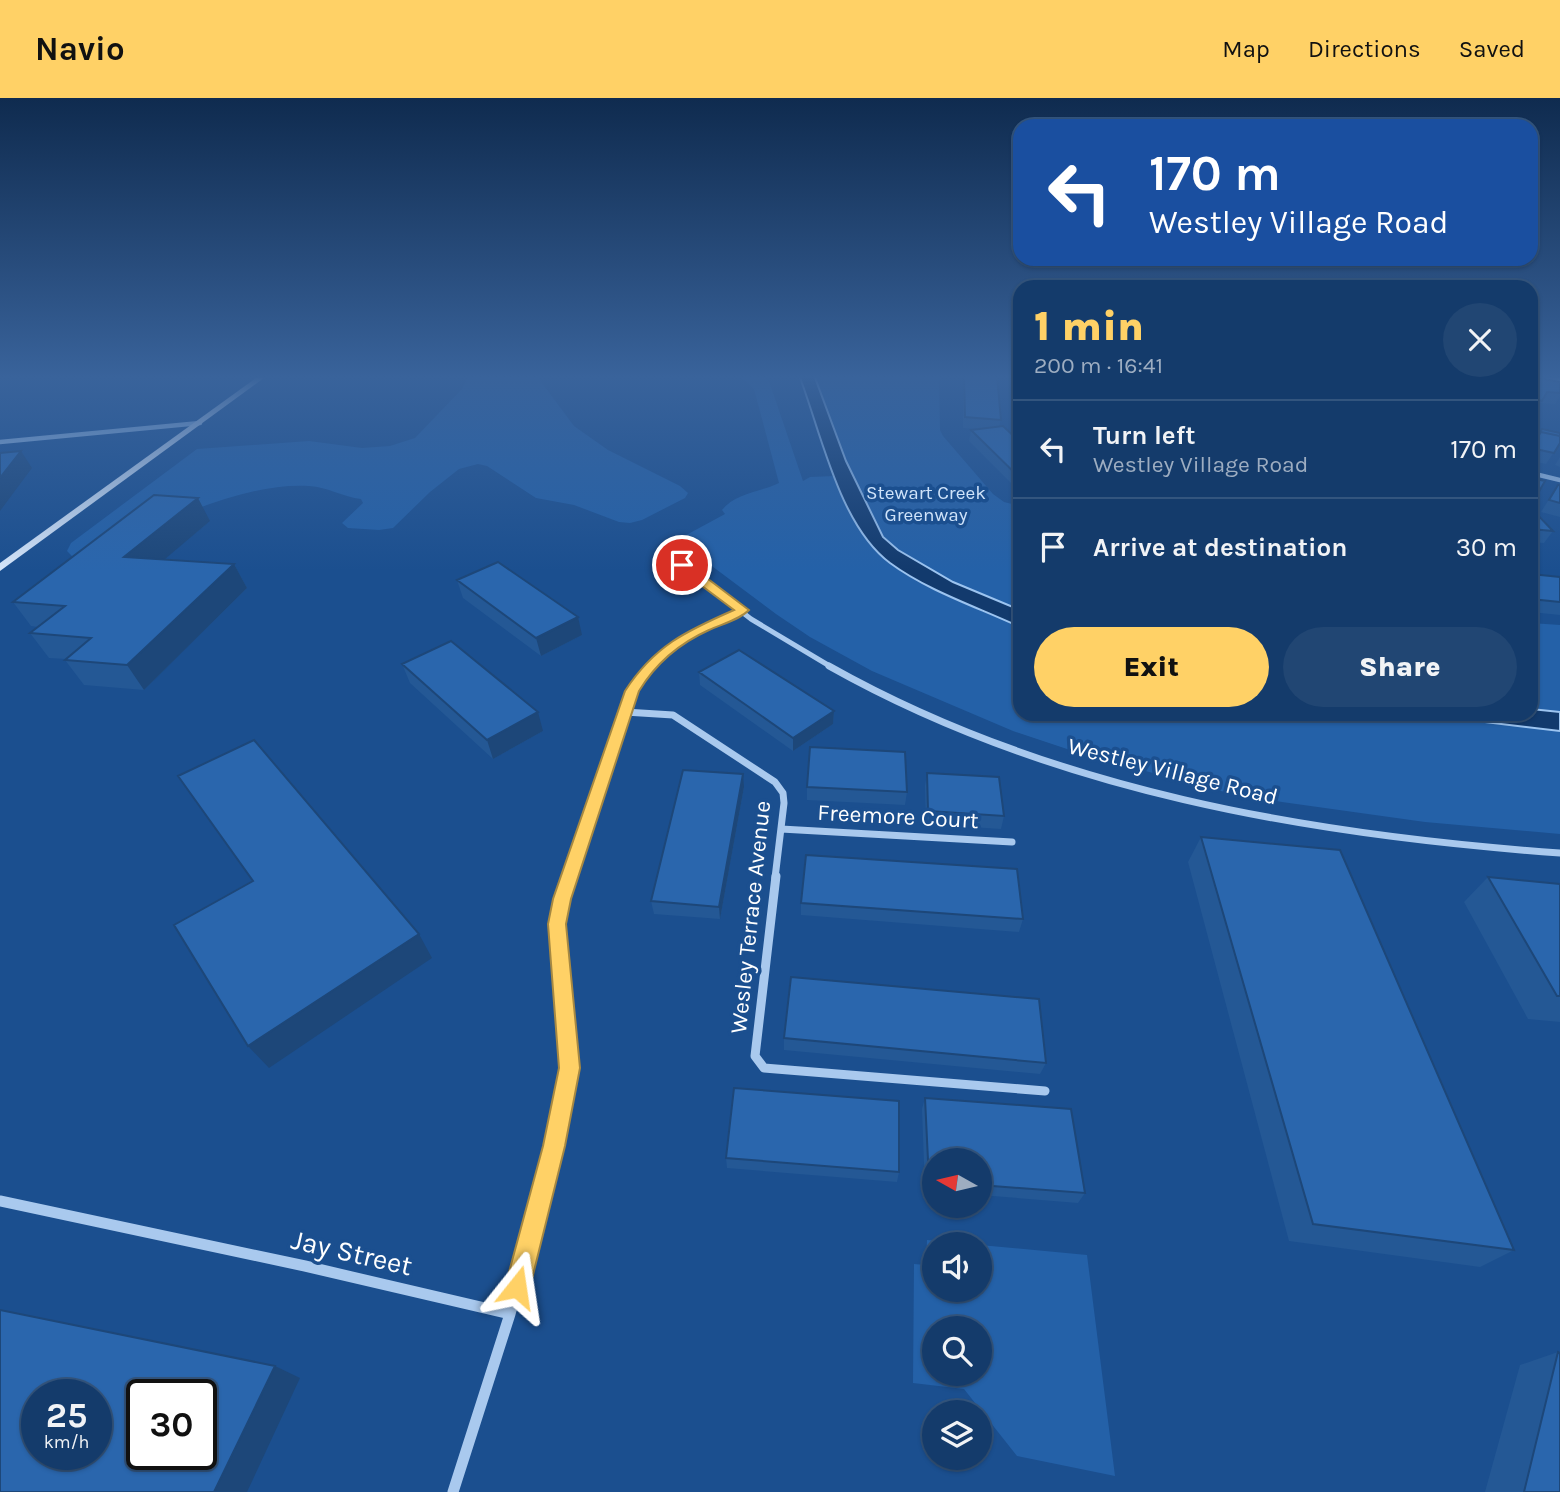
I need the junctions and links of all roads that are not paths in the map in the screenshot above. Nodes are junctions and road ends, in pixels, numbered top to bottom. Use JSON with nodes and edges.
{"nodes":[{"id":1,"x":20,"y":440,"type":"edge"},
{"id":2,"x":176,"y":440,"type":"edge"},
{"id":3,"x":0,"y":442,"type":"edge"},
{"id":4,"x":1538,"y":474,"type":"edge"},
{"id":5,"x":1560,"y":480,"type":"edge"},
{"id":6,"x":662,"y":550,"type":"dead end"},
{"id":7,"x":0,"y":568,"type":"edge"},
{"id":8,"x":742,"y":610,"type":"junction"},
{"id":9,"x":625,"y":712,"type":"junction"},
{"id":10,"x":781,"y":829,"type":"junction"},
{"id":11,"x":1012,"y":842,"type":"dead end"},
{"id":12,"x":1560,"y":853,"type":"edge"},
{"id":13,"x":1045,"y":1091,"type":"dead end"},
{"id":14,"x":0,"y":1201,"type":"edge"},
{"id":15,"x":510,"y":1314,"type":"junction"},
{"id":16,"x":453,"y":1492,"type":"edge"}],
"edges":[{"from":1,"to":3,"type":"street"},
{"from":2,"to":7,"type":"main road"},
{"from":4,"to":5,"type":"street"},
{"from":6,"to":8,"type":"street","name":"Westley Village Road"},
{"from":8,"to":9,"type":"street"},
{"from":8,"to":12,"type":"street","name":"Westley Village Road"},
{"from":9,"to":10,"type":"street","name":"Wesley Terrace Avenue"},
{"from":9,"to":15,"type":"street"},
{"from":10,"to":11,"type":"street","name":"Freemore Court"},
{"from":10,"to":13,"type":"street","name":"Wesley Terrace Avenue"},
{"from":14,"to":15,"type":"street","name":"Jay Street"},
{"from":15,"to":16,"type":"street"}]}
